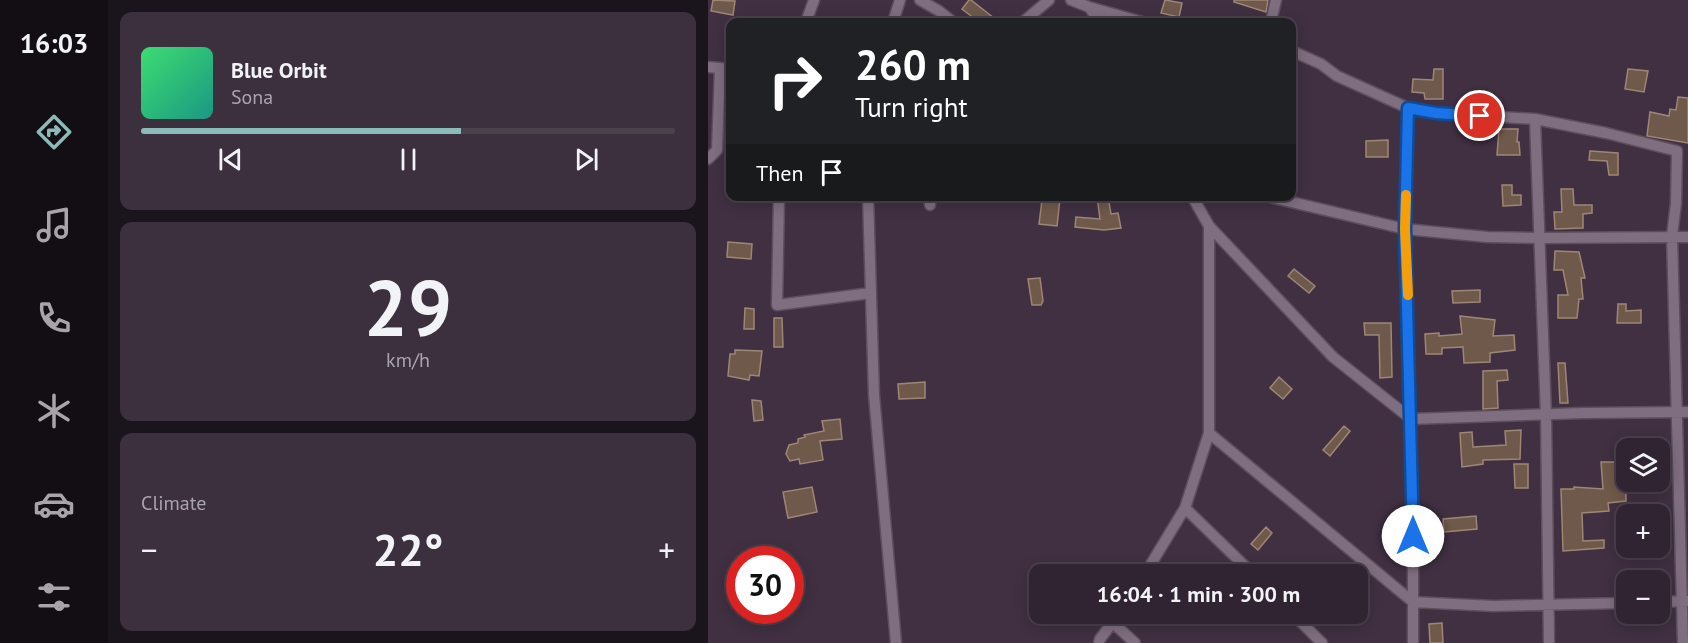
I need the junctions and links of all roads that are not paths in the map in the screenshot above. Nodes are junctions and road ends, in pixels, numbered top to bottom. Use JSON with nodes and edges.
{"nodes":[{"id":1,"x":814,"y":0,"type":"edge"},
{"id":2,"x":900,"y":0,"type":"edge"},
{"id":3,"x":920,"y":0,"type":"edge"},
{"id":4,"x":1049,"y":0,"type":"edge"},
{"id":5,"x":1071,"y":0,"type":"edge"},
{"id":6,"x":1100,"y":0,"type":"edge"},
{"id":7,"x":1276,"y":0,"type":"edge"},
{"id":8,"x":1089,"y":7,"type":"junction"},
{"id":9,"x":807,"y":18,"type":"edge"},
{"id":10,"x":894,"y":18,"type":"edge"},
{"id":11,"x":949,"y":18,"type":"edge"},
{"id":12,"x":1028,"y":18,"type":"edge"},
{"id":13,"x":1097,"y":18,"type":"edge"},
{"id":14,"x":1128,"y":18,"type":"edge"},
{"id":15,"x":1272,"y":18,"type":"edge"},
{"id":16,"x":1296,"y":53,"type":"edge"},
{"id":17,"x":708,"y":67,"type":"edge"},
{"id":18,"x":725,"y":69,"type":"edge"},
{"id":19,"x":1408,"y":108,"type":"junction"},
{"id":20,"x":1535,"y":119,"type":"junction"},
{"id":21,"x":708,"y":159,"type":"edge"},
{"id":22,"x":1676,"y":169,"type":"junction"},
{"id":23,"x":1688,"y":170,"type":"edge"},
{"id":24,"x":779,"y":201,"type":"edge"},
{"id":25,"x":867,"y":201,"type":"edge"},
{"id":26,"x":1195,"y":201,"type":"edge"},
{"id":27,"x":1287,"y":201,"type":"edge"},
{"id":28,"x":1209,"y":226,"type":"junction"},
{"id":29,"x":1405,"y":229,"type":"junction"},
{"id":30,"x":1672,"y":237,"type":"junction"},
{"id":31,"x":1688,"y":237,"type":"edge"},
{"id":32,"x":1540,"y":238,"type":"junction"},
{"id":33,"x":871,"y":293,"type":"junction"},
{"id":34,"x":1682,"y":412,"type":"edge"},
{"id":35,"x":1546,"y":414,"type":"junction"},
{"id":36,"x":1411,"y":419,"type":"junction"},
{"id":37,"x":1209,"y":433,"type":"junction"},
{"id":38,"x":1185,"y":508,"type":"junction"},
{"id":39,"x":1151,"y":564,"type":"edge"},
{"id":40,"x":1243,"y":564,"type":"edge"},
{"id":41,"x":1685,"y":601,"type":"edge"},
{"id":42,"x":1413,"y":602,"type":"junction"},
{"id":43,"x":1670,"y":602,"type":"edge"},
{"id":44,"x":1616,"y":603,"type":"edge"},
{"id":45,"x":1548,"y":604,"type":"junction"},
{"id":46,"x":1112,"y":624,"type":"edge"},
{"id":47,"x":1121,"y":624,"type":"edge"},
{"id":48,"x":1303,"y":624,"type":"edge"},
{"id":49,"x":896,"y":643,"type":"edge"},
{"id":50,"x":1099,"y":643,"type":"edge"},
{"id":51,"x":1135,"y":643,"type":"edge"},
{"id":52,"x":1322,"y":643,"type":"edge"},
{"id":53,"x":1413,"y":643,"type":"edge"},
{"id":54,"x":1550,"y":643,"type":"edge"},
{"id":55,"x":1683,"y":643,"type":"edge"}],
"edges":[{"from":1,"to":9,"type":"street"},
{"from":2,"to":10,"type":"street"},
{"from":3,"to":11,"type":"street"},
{"from":4,"to":12,"type":"street"},
{"from":5,"to":8,"type":"street"},
{"from":6,"to":8,"type":"street"},
{"from":7,"to":15,"type":"street"},
{"from":8,"to":13,"type":"street"},
{"from":8,"to":14,"type":"street"},
{"from":16,"to":19,"type":"street"},
{"from":17,"to":18,"type":"street"},
{"from":18,"to":21,"type":"street"},
{"from":19,"to":20,"type":"street"},
{"from":19,"to":29,"type":"street"},
{"from":20,"to":22,"type":"street"},
{"from":20,"to":32,"type":"street"},
{"from":22,"to":23,"type":"street"},
{"from":22,"to":30,"type":"street"},
{"from":24,"to":33,"type":"street"},
{"from":25,"to":33,"type":"street"},
{"from":26,"to":28,"type":"street"},
{"from":27,"to":29,"type":"street"},
{"from":28,"to":36,"type":"street"},
{"from":28,"to":37,"type":"street"},
{"from":29,"to":32,"type":"street"},
{"from":29,"to":36,"type":"street"},
{"from":30,"to":31,"type":"street"},
{"from":30,"to":32,"type":"street"},
{"from":30,"to":34,"type":"street"},
{"from":32,"to":35,"type":"street"},
{"from":33,"to":49,"type":"street"},
{"from":34,"to":35,"type":"street"},
{"from":34,"to":41,"type":"street"},
{"from":35,"to":36,"type":"street"},
{"from":35,"to":45,"type":"street"},
{"from":36,"to":42,"type":"street"},
{"from":37,"to":38,"type":"street"},
{"from":37,"to":42,"type":"street"},
{"from":38,"to":39,"type":"street"},
{"from":38,"to":40,"type":"street"},
{"from":41,"to":43,"type":"street"},
{"from":41,"to":55,"type":"street"},
{"from":42,"to":45,"type":"street"},
{"from":42,"to":53,"type":"street"},
{"from":44,"to":45,"type":"street"},
{"from":45,"to":54,"type":"street"},
{"from":46,"to":50,"type":"street"},
{"from":47,"to":51,"type":"street"},
{"from":48,"to":52,"type":"street"}]}
